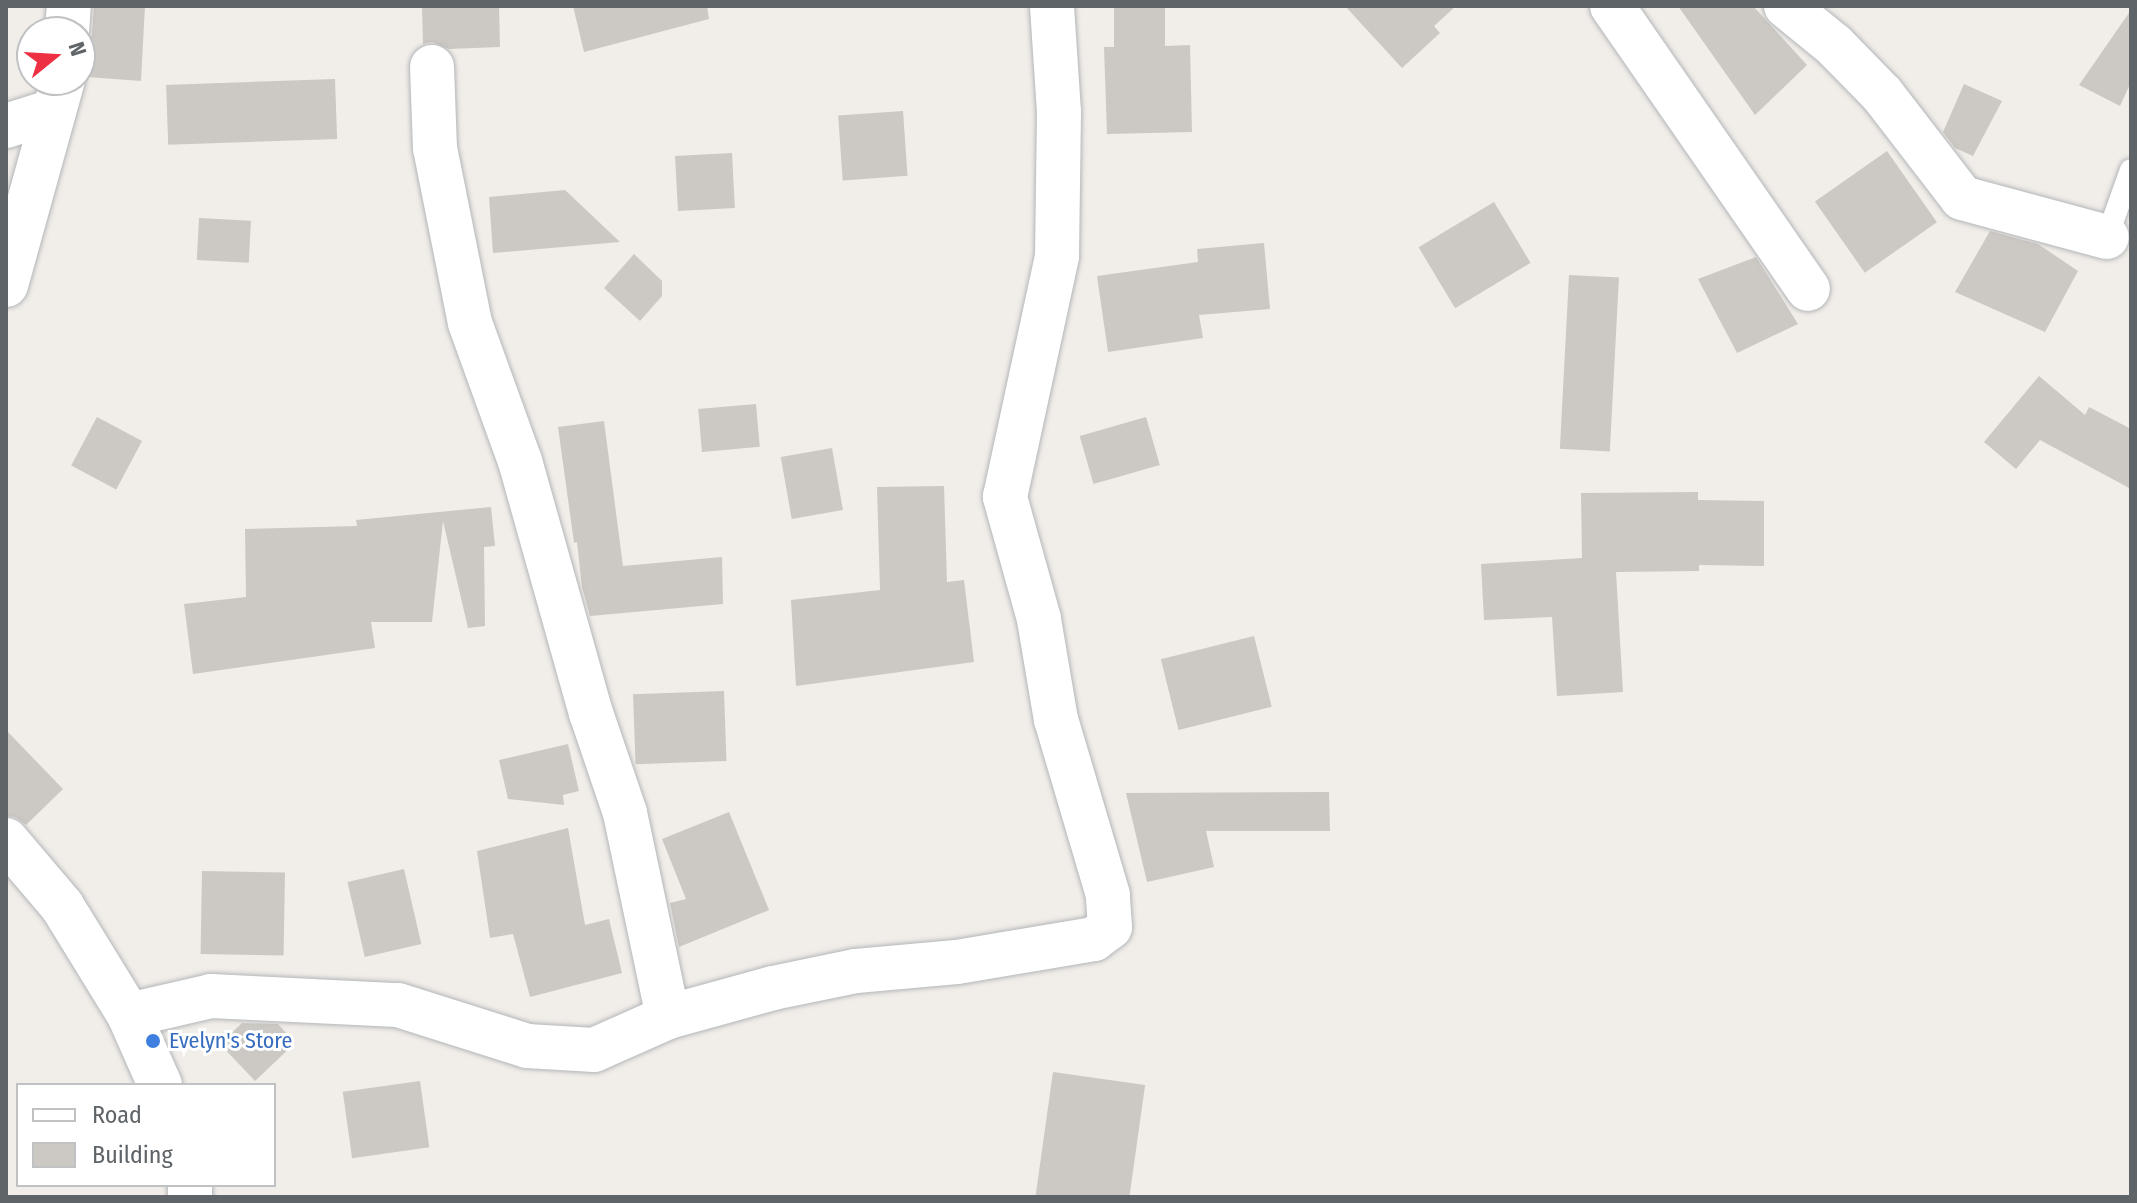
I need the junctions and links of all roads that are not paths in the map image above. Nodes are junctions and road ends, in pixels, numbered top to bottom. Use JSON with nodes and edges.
{"nodes":[{"id":1,"x":1052,"y":6,"type":"edge"},
{"id":2,"x":1612,"y":6,"type":"edge"},
{"id":3,"x":1786,"y":6,"type":"edge"},
{"id":4,"x":432,"y":67,"type":"dead end"},
{"id":5,"x":35,"y":120,"type":"edge"},
{"id":6,"x":2131,"y":170,"type":"edge"},
{"id":7,"x":2107,"y":237,"type":"joint"},
{"id":8,"x":6,"y":285,"type":"edge"},
{"id":9,"x":1808,"y":289,"type":"dead end"},
{"id":10,"x":6,"y":840,"type":"edge"},
{"id":11,"x":129,"y":1015,"type":"junction"},
{"id":12,"x":668,"y":1017,"type":"junction"},
{"id":13,"x":159,"y":1083,"type":"edge"}],
"edges":[{"from":1,"to":12,"type":"street"},
{"from":2,"to":9,"type":"street"},
{"from":3,"to":7,"type":"street"},
{"from":4,"to":12,"type":"street"},
{"from":5,"to":8,"type":"street"},
{"from":6,"to":7,"type":"lane"},
{"from":10,"to":11,"type":"street"},
{"from":11,"to":12,"type":"street"},
{"from":11,"to":13,"type":"street"}]}
